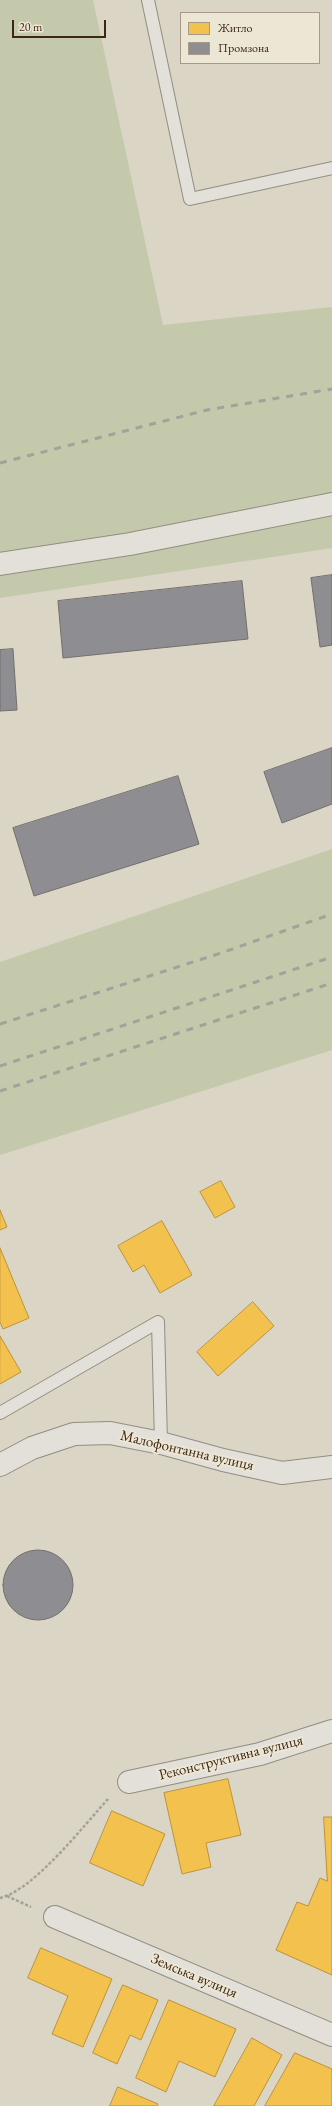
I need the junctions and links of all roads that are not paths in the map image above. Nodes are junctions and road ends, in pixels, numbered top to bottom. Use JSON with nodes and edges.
{"nodes":[{"id":1,"x":148,"y":0,"type":"edge"},
{"id":2,"x":332,"y":168,"type":"edge"},
{"id":3,"x":332,"y":504,"type":"edge"},
{"id":4,"x":0,"y":564,"type":"edge"},
{"id":5,"x":0,"y":1413,"type":"edge"},
{"id":6,"x":161,"y":1443,"type":"junction"},
{"id":7,"x":0,"y":1465,"type":"edge"},
{"id":8,"x":332,"y":1467,"type":"edge"},
{"id":9,"x":332,"y":1731,"type":"edge"},
{"id":10,"x":129,"y":1782,"type":"road end"},
{"id":11,"x":55,"y":1917,"type":"dead end"},
{"id":12,"x":332,"y":2035,"type":"edge"}],
"edges":[{"from":1,"to":2,"type":"lane"},
{"from":3,"to":4,"type":"street"},
{"from":5,"to":6,"type":"lane"},
{"from":6,"to":7,"type":"street","name":"Малофонтанна вулиця"},
{"from":6,"to":8,"type":"street","name":"Малофонтанна вулиця"},
{"from":9,"to":10,"type":"street","name":"Реконструктивна вулиця"},
{"from":11,"to":12,"type":"street","name":"Земська вулиця"}]}
